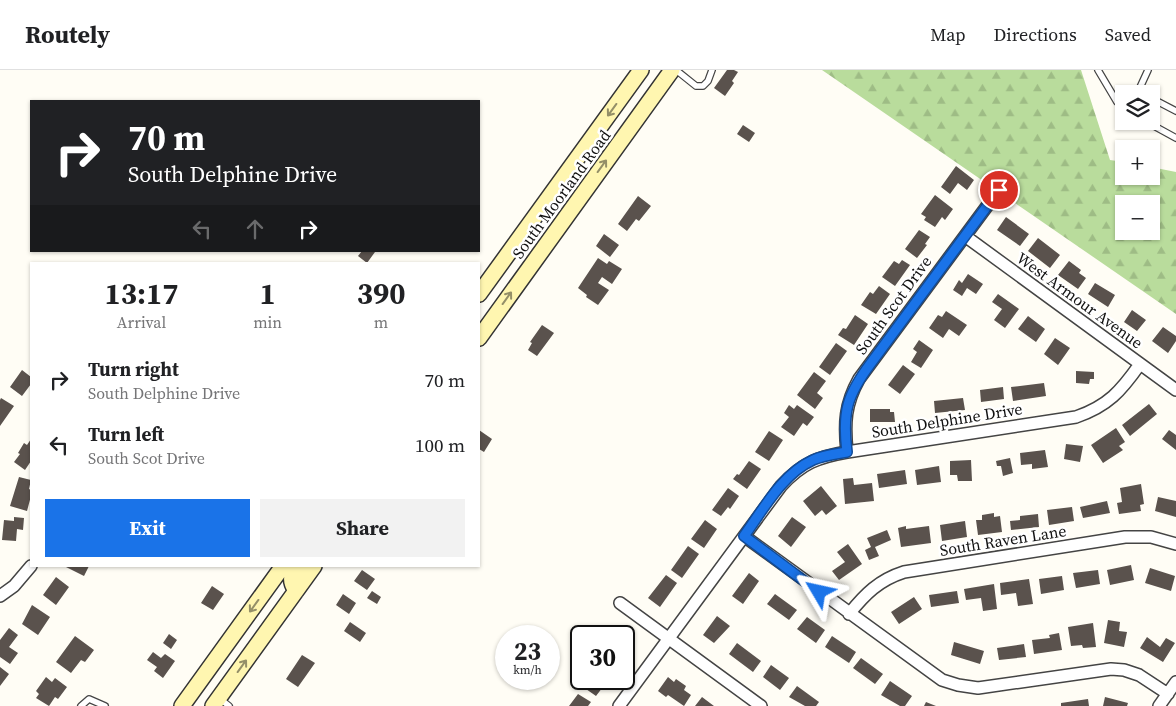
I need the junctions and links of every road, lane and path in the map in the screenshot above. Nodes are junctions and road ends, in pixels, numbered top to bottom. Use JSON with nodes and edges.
{"nodes":[{"id":1,"x":641,"y":70,"type":"edge"},
{"id":2,"x":672,"y":70,"type":"edge"},
{"id":3,"x":676,"y":70,"type":"edge"},
{"id":4,"x":712,"y":70,"type":"edge"},
{"id":5,"x":1098,"y":70,"type":"edge"},
{"id":6,"x":1148,"y":70,"type":"edge"},
{"id":7,"x":1142,"y":85,"type":"edge"},
{"id":8,"x":1115,"y":99,"type":"edge"},
{"id":9,"x":1160,"y":103,"type":"edge"},
{"id":10,"x":1176,"y":111,"type":"edge"},
{"id":11,"x":1160,"y":129,"type":"edge"},
{"id":12,"x":1176,"y":138,"type":"edge"},
{"id":13,"x":999,"y":190,"type":"dead end"},
{"id":14,"x":545,"y":203,"type":"junction"},
{"id":15,"x":565,"y":218,"type":"junction"},
{"id":16,"x":965,"y":236,"type":"junction"},
{"id":17,"x":480,"y":293,"type":"edge"},
{"id":18,"x":480,"y":337,"type":"edge"},
{"id":19,"x":1140,"y":364,"type":"junction"},
{"id":20,"x":1176,"y":390,"type":"edge"},
{"id":21,"x":847,"y":452,"type":"junction"},
{"id":22,"x":744,"y":536,"type":"junction"},
{"id":23,"x":1176,"y":544,"type":"edge"},
{"id":24,"x":30,"y":567,"type":"edge"},
{"id":25,"x":282,"y":567,"type":"edge"},
{"id":26,"x":296,"y":567,"type":"edge"},
{"id":27,"x":313,"y":567,"type":"edge"},
{"id":28,"x":296,"y":591,"type":"junction"},
{"id":29,"x":0,"y":596,"type":"edge"},
{"id":30,"x":620,"y":603,"type":"dead end"},
{"id":31,"x":849,"y":614,"type":"junction"},
{"id":32,"x":669,"y":638,"type":"junction"},
{"id":33,"x":1176,"y":682,"type":"edge"},
{"id":34,"x":1168,"y":694,"type":"junction"},
{"id":35,"x":220,"y":703,"type":"edge"},
{"id":36,"x":81,"y":706,"type":"edge"},
{"id":37,"x":105,"y":706,"type":"edge"},
{"id":38,"x":182,"y":706,"type":"edge"},
{"id":39,"x":619,"y":706,"type":"edge"},
{"id":40,"x":761,"y":706,"type":"edge"},
{"id":41,"x":1159,"y":706,"type":"edge"}],
"edges":[{"from":1,"to":14,"type":"main road","name":"South Moorland Road","one_way":true},
{"from":15,"to":2,"type":"main road","name":"South Moorland Road","one_way":true},
{"from":3,"to":4,"type":"lane"},
{"from":5,"to":8,"type":"lane"},
{"from":6,"to":7,"type":"lane"},
{"from":9,"to":10,"type":"lane"},
{"from":11,"to":12,"type":"lane"},
{"from":13,"to":16,"type":"street","name":"South Scot Drive"},
{"from":14,"to":15,"type":"main road"},
{"from":14,"to":17,"type":"main road","name":"South Moorland Road"},
{"from":18,"to":15,"type":"main road","name":"South Moorland Road","one_way":true},
{"from":16,"to":19,"type":"street","name":"West Armour Avenue"},
{"from":16,"to":21,"type":"street","name":"South Scot Drive"},
{"from":19,"to":20,"type":"street","name":"West Armour Avenue"},
{"from":19,"to":21,"type":"street","name":"South Delphine Drive"},
{"from":21,"to":22,"type":"street","name":"South Delphine Drive"},
{"from":22,"to":31,"type":"street"},
{"from":22,"to":32,"type":"street","name":"South Delphine Drive"},
{"from":23,"to":31,"type":"street","name":"South Raven Lane"},
{"from":24,"to":29,"type":"street"},
{"from":25,"to":38,"type":"main road","one_way":true},
{"from":26,"to":28,"type":"main road"},
{"from":27,"to":28,"type":"main road"},
{"from":35,"to":28,"type":"main road","one_way":true},
{"from":30,"to":32,"type":"street"},
{"from":31,"to":34,"type":"street"},
{"from":32,"to":39,"type":"street","name":"South Delphine Drive"},
{"from":32,"to":40,"type":"street"},
{"from":33,"to":34,"type":"street"},
{"from":34,"to":41,"type":"street"},
{"from":36,"to":37,"type":"lane"}]}
